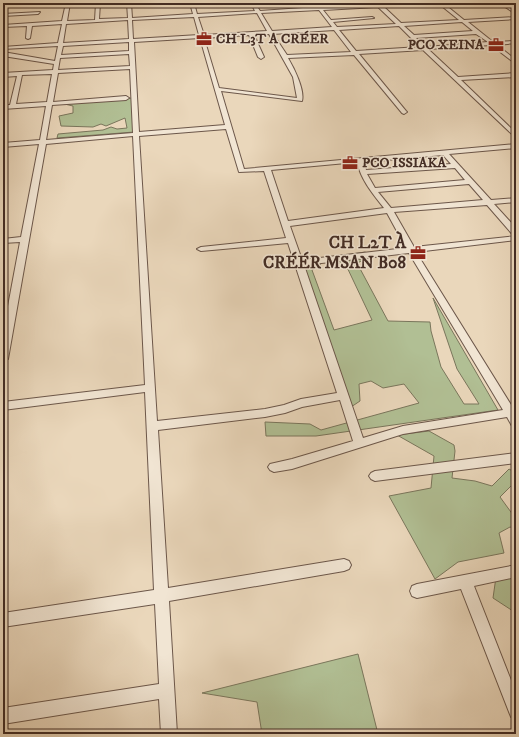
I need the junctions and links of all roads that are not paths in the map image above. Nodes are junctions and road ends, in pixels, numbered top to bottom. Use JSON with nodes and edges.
{"nodes":[{"id":1,"x":62,"y":3,"type":"edge"},
{"id":2,"x":68,"y":3,"type":"edge"},
{"id":3,"x":98,"y":3,"type":"edge"},
{"id":4,"x":129,"y":3,"type":"edge"},
{"id":5,"x":192,"y":3,"type":"edge"},
{"id":6,"x":316,"y":3,"type":"edge"},
{"id":7,"x":421,"y":3,"type":"edge"},
{"id":8,"x":440,"y":3,"type":"edge"},
{"id":9,"x":502,"y":3,"type":"edge"},
{"id":10,"x":42,"y":4,"type":"junction"},
{"id":11,"x":378,"y":4,"type":"edge"},
{"id":12,"x":5,"y":5,"type":"edge"},
{"id":13,"x":255,"y":7,"type":"edge"},
{"id":14,"x":351,"y":7,"type":"junction"},
{"id":15,"x":320,"y":9,"type":"junction"},
{"id":16,"x":354,"y":11,"type":"dead end"},
{"id":17,"x":38,"y":13,"type":"junction"},
{"id":18,"x":195,"y":13,"type":"junction"},
{"id":19,"x":516,"y":13,"type":"edge"},
{"id":20,"x":3,"y":14,"type":"edge"},
{"id":21,"x":358,"y":15,"type":"dead end"},
{"id":22,"x":372,"y":18,"type":"dead end"},
{"id":23,"x":516,"y":18,"type":"edge"},
{"id":24,"x":130,"y":19,"type":"junction"},
{"id":25,"x":362,"y":19,"type":"junction"},
{"id":26,"x":97,"y":21,"type":"junction"},
{"id":27,"x":330,"y":21,"type":"junction"},
{"id":28,"x":464,"y":21,"type":"junction"},
{"id":29,"x":64,"y":23,"type":"junction"},
{"id":30,"x":29,"y":25,"type":"junction"},
{"id":31,"x":399,"y":25,"type":"junction"},
{"id":32,"x":3,"y":26,"type":"edge"},
{"id":33,"x":369,"y":27,"type":"junction"},
{"id":34,"x":336,"y":29,"type":"junction"},
{"id":35,"x":478,"y":32,"type":"junction"},
{"id":36,"x":270,"y":33,"type":"junction"},
{"id":37,"x":252,"y":34,"type":"junction"},
{"id":38,"x":202,"y":37,"type":"junction"},
{"id":39,"x":411,"y":37,"type":"junction"},
{"id":40,"x":28,"y":38,"type":"dead end"},
{"id":41,"x":131,"y":41,"type":"junction"},
{"id":42,"x":516,"y":42,"type":"edge"},
{"id":43,"x":493,"y":44,"type":"junction"},
{"id":44,"x":60,"y":45,"type":"junction"},
{"id":45,"x":3,"y":48,"type":"edge"},
{"id":46,"x":424,"y":48,"type":"junction"},
{"id":47,"x":132,"y":52,"type":"junction"},
{"id":48,"x":355,"y":53,"type":"junction"},
{"id":49,"x":3,"y":54,"type":"edge"},
{"id":50,"x":261,"y":57,"type":"dead end"},
{"id":51,"x":285,"y":57,"type":"junction"},
{"id":52,"x":58,"y":60,"type":"junction"},
{"id":53,"x":516,"y":62,"type":"edge"},
{"id":54,"x":133,"y":67,"type":"junction"},
{"id":55,"x":55,"y":72,"type":"junction"},
{"id":56,"x":20,"y":74,"type":"junction"},
{"id":57,"x":3,"y":75,"type":"edge"},
{"id":58,"x":516,"y":75,"type":"edge"},
{"id":59,"x":456,"y":79,"type":"junction"},
{"id":60,"x":217,"y":89,"type":"junction"},
{"id":61,"x":126,"y":98,"type":"dead end"},
{"id":62,"x":50,"y":104,"type":"junction"},
{"id":63,"x":12,"y":106,"type":"junction"},
{"id":64,"x":3,"y":107,"type":"edge"},
{"id":65,"x":404,"y":112,"type":"dead end"},
{"id":66,"x":228,"y":128,"type":"junction"},
{"id":67,"x":515,"y":134,"type":"edge"},
{"id":68,"x":136,"y":136,"type":"junction"},
{"id":69,"x":42,"y":142,"type":"junction"},
{"id":70,"x":3,"y":145,"type":"edge"},
{"id":71,"x":516,"y":146,"type":"edge"},
{"id":72,"x":445,"y":154,"type":"junction"},
{"id":73,"x":360,"y":159,"type":"junction"},
{"id":74,"x":456,"y":166,"type":"junction"},
{"id":75,"x":267,"y":169,"type":"junction"},
{"id":76,"x":363,"y":172,"type":"junction"},
{"id":77,"x":471,"y":182,"type":"junction"},
{"id":78,"x":372,"y":190,"type":"junction"},
{"id":79,"x":516,"y":200,"type":"edge"},
{"id":80,"x":489,"y":202,"type":"junction"},
{"id":81,"x":389,"y":210,"type":"junction"},
{"id":82,"x":286,"y":224,"type":"junction"},
{"id":83,"x":516,"y":234,"type":"edge"},
{"id":84,"x":25,"y":239,"type":"junction"},
{"id":85,"x":291,"y":240,"type":"junction"},
{"id":86,"x":3,"y":241,"type":"edge"},
{"id":87,"x":201,"y":250,"type":"dead end"},
{"id":88,"x":411,"y":250,"type":"junction"},
{"id":89,"x":298,"y":262,"type":"junction"},
{"id":90,"x":7,"y":313,"type":"edge"},
{"id":91,"x":3,"y":359,"type":"edge"},
{"id":92,"x":150,"y":388,"type":"junction"},
{"id":93,"x":343,"y":396,"type":"junction"},
{"id":94,"x":3,"y":406,"type":"edge"},
{"id":95,"x":513,"y":412,"type":"edge"},
{"id":96,"x":516,"y":423,"type":"edge"},
{"id":97,"x":152,"y":426,"type":"junction"},
{"id":98,"x":359,"y":442,"type":"junction"},
{"id":99,"x":516,"y":458,"type":"edge"},
{"id":100,"x":274,"y":467,"type":"dead end"},
{"id":101,"x":375,"y":476,"type":"dead end"},
{"id":102,"x":344,"y":565,"type":"dead end"},
{"id":103,"x":516,"y":571,"type":"edge"},
{"id":104,"x":465,"y":581,"type":"junction"},
{"id":105,"x":417,"y":591,"type":"dead end"},
{"id":106,"x":161,"y":596,"type":"junction"},
{"id":107,"x":3,"y":620,"type":"edge"},
{"id":108,"x":167,"y":690,"type":"junction"},
{"id":109,"x":516,"y":712,"type":"edge"},
{"id":110,"x":3,"y":716,"type":"edge"},
{"id":111,"x":169,"y":734,"type":"edge"}],
"edges":[{"from":1,"to":10,"type":"street"},
{"from":2,"to":29,"type":"street"},
{"from":3,"to":26,"type":"street"},
{"from":4,"to":24,"type":"street"},
{"from":5,"to":18,"type":"street"},
{"from":6,"to":15,"type":"street"},
{"from":7,"to":11,"type":"street"},
{"from":8,"to":28,"type":"street"},
{"from":9,"to":19,"type":"street"},
{"from":10,"to":12,"type":"street"},
{"from":10,"to":17,"type":"street"},
{"from":11,"to":14,"type":"street"},
{"from":11,"to":31,"type":"street"},
{"from":12,"to":20,"type":"street"},
{"from":13,"to":15,"type":"street"},
{"from":13,"to":18,"type":"street"},
{"from":13,"to":36,"type":"street"},
{"from":14,"to":15,"type":"street"},
{"from":14,"to":16,"type":"street"},
{"from":15,"to":27,"type":"street"},
{"from":17,"to":20,"type":"street"},
{"from":17,"to":30,"type":"street"},
{"from":18,"to":24,"type":"street"},
{"from":18,"to":38,"type":"street"},
{"from":21,"to":25,"type":"street"},
{"from":22,"to":25,"type":"street"},
{"from":23,"to":28,"type":"street"},
{"from":24,"to":26,"type":"street"},
{"from":24,"to":41,"type":"street"},
{"from":25,"to":27,"type":"street"},
{"from":25,"to":33,"type":"street"},
{"from":26,"to":29,"type":"street"},
{"from":27,"to":34,"type":"street"},
{"from":28,"to":31,"type":"street"},
{"from":28,"to":35,"type":"street"},
{"from":29,"to":30,"type":"street"},
{"from":29,"to":44,"type":"street"},
{"from":30,"to":32,"type":"street"},
{"from":30,"to":40,"type":"street"},
{"from":31,"to":33,"type":"street"},
{"from":31,"to":39,"type":"street"},
{"from":33,"to":34,"type":"street"},
{"from":34,"to":36,"type":"street"},
{"from":34,"to":48,"type":"street"},
{"from":35,"to":39,"type":"street"},
{"from":35,"to":43,"type":"street"},
{"from":36,"to":37,"type":"street"},
{"from":36,"to":51,"type":"street"},
{"from":37,"to":38,"type":"street"},
{"from":37,"to":50,"type":"street"},
{"from":38,"to":41,"type":"street"},
{"from":38,"to":60,"type":"street"},
{"from":39,"to":46,"type":"street"},
{"from":41,"to":44,"type":"street"},
{"from":41,"to":47,"type":"street"},
{"from":42,"to":43,"type":"street"},
{"from":43,"to":46,"type":"street"},
{"from":43,"to":53,"type":"street"},
{"from":44,"to":45,"type":"street"},
{"from":44,"to":52,"type":"street"},
{"from":46,"to":48,"type":"street"},
{"from":46,"to":59,"type":"street"},
{"from":47,"to":52,"type":"street"},
{"from":47,"to":54,"type":"street"},
{"from":48,"to":51,"type":"street"},
{"from":48,"to":65,"type":"street"},
{"from":49,"to":52,"type":"street"},
{"from":51,"to":60,"type":"street"},
{"from":52,"to":55,"type":"street"},
{"from":54,"to":55,"type":"street"},
{"from":54,"to":68,"type":"street"},
{"from":55,"to":56,"type":"street"},
{"from":55,"to":62,"type":"street"},
{"from":56,"to":57,"type":"street"},
{"from":56,"to":63,"type":"street"},
{"from":58,"to":59,"type":"street"},
{"from":59,"to":67,"type":"street"},
{"from":60,"to":66,"type":"street"},
{"from":61,"to":62,"type":"street"},
{"from":62,"to":63,"type":"street"},
{"from":62,"to":69,"type":"street"},
{"from":63,"to":64,"type":"street"},
{"from":66,"to":68,"type":"street"},
{"from":66,"to":75,"type":"street"},
{"from":68,"to":69,"type":"street"},
{"from":68,"to":92,"type":"street"},
{"from":69,"to":70,"type":"street"},
{"from":69,"to":84,"type":"street"},
{"from":71,"to":72,"type":"street"},
{"from":72,"to":73,"type":"street"},
{"from":72,"to":74,"type":"street"},
{"from":73,"to":75,"type":"street"},
{"from":73,"to":76,"type":"street"},
{"from":74,"to":76,"type":"street"},
{"from":74,"to":77,"type":"street"},
{"from":75,"to":82,"type":"street"},
{"from":76,"to":78,"type":"street"},
{"from":77,"to":78,"type":"street"},
{"from":77,"to":80,"type":"street"},
{"from":78,"to":81,"type":"street"},
{"from":79,"to":80,"type":"street"},
{"from":80,"to":81,"type":"street"},
{"from":80,"to":83,"type":"street"},
{"from":81,"to":82,"type":"street"},
{"from":81,"to":88,"type":"street"},
{"from":82,"to":85,"type":"street"},
{"from":83,"to":88,"type":"street"},
{"from":84,"to":86,"type":"street"},
{"from":84,"to":90,"type":"street"},
{"from":85,"to":87,"type":"street"},
{"from":85,"to":89,"type":"street"},
{"from":88,"to":89,"type":"street"},
{"from":88,"to":95,"type":"street"},
{"from":89,"to":93,"type":"street"},
{"from":90,"to":91,"type":"street"},
{"from":92,"to":94,"type":"street"},
{"from":92,"to":97,"type":"street"},
{"from":93,"to":97,"type":"street"},
{"from":93,"to":98,"type":"street"},
{"from":95,"to":96,"type":"street"},
{"from":95,"to":98,"type":"street"},
{"from":97,"to":106,"type":"street"},
{"from":98,"to":100,"type":"street"},
{"from":99,"to":101,"type":"street"},
{"from":102,"to":106,"type":"street"},
{"from":103,"to":104,"type":"street"},
{"from":104,"to":105,"type":"street"},
{"from":104,"to":109,"type":"street"},
{"from":106,"to":107,"type":"street"},
{"from":106,"to":108,"type":"street"},
{"from":108,"to":110,"type":"street"},
{"from":108,"to":111,"type":"street"}]}
